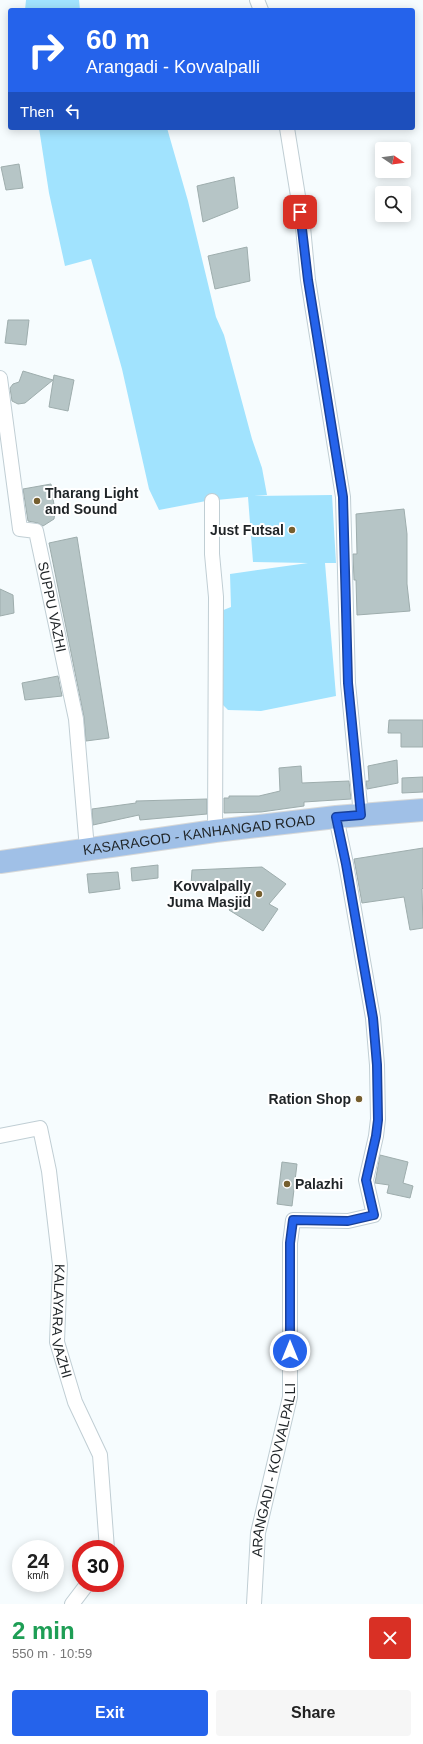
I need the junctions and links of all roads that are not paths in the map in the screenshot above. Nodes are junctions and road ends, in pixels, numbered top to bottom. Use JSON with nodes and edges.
{"nodes":[{"id":1,"x":287,"y":130,"type":"edge"},
{"id":2,"x":0,"y":378,"type":"edge"},
{"id":3,"x":212,"y":501,"type":"dead end"},
{"id":4,"x":423,"y":810,"type":"edge"},
{"id":5,"x":361,"y":815,"type":"junction"},
{"id":6,"x":336,"y":817,"type":"junction"},
{"id":7,"x":215,"y":831,"type":"junction"},
{"id":8,"x":87,"y":850,"type":"junction"},
{"id":9,"x":0,"y":862,"type":"edge"},
{"id":10,"x":0,"y":1136,"type":"edge"},
{"id":11,"x":106,"y":1540,"type":"edge"},
{"id":12,"x":81,"y":1592,"type":"edge"},
{"id":13,"x":72,"y":1604,"type":"edge"},
{"id":14,"x":254,"y":1604,"type":"edge"}],
"edges":[{"from":1,"to":5,"type":"street"},
{"from":2,"to":8,"type":"street","name":"SUPPU VAZHI"},
{"from":3,"to":7,"type":"street"},
{"from":4,"to":5,"type":"main road","name":"KASARAGOD - KANHANGAD ROAD"},
{"from":5,"to":6,"type":"main road","name":"KASARAGOD - KANHANGAD ROAD"},
{"from":6,"to":7,"type":"main road","name":"KASARAGOD - KANHANGAD ROAD"},
{"from":6,"to":14,"type":"street","name":"ARANGADI - KOVVALPALLI"},
{"from":7,"to":8,"type":"main road","name":"KASARAGOD - KANHANGAD ROAD"},
{"from":8,"to":9,"type":"main road","name":"KASARAGOD - KANHANGAD ROAD"},
{"from":10,"to":11,"type":"street","name":"KALAYARA VAZHI"},
{"from":12,"to":13,"type":"street"}]}
